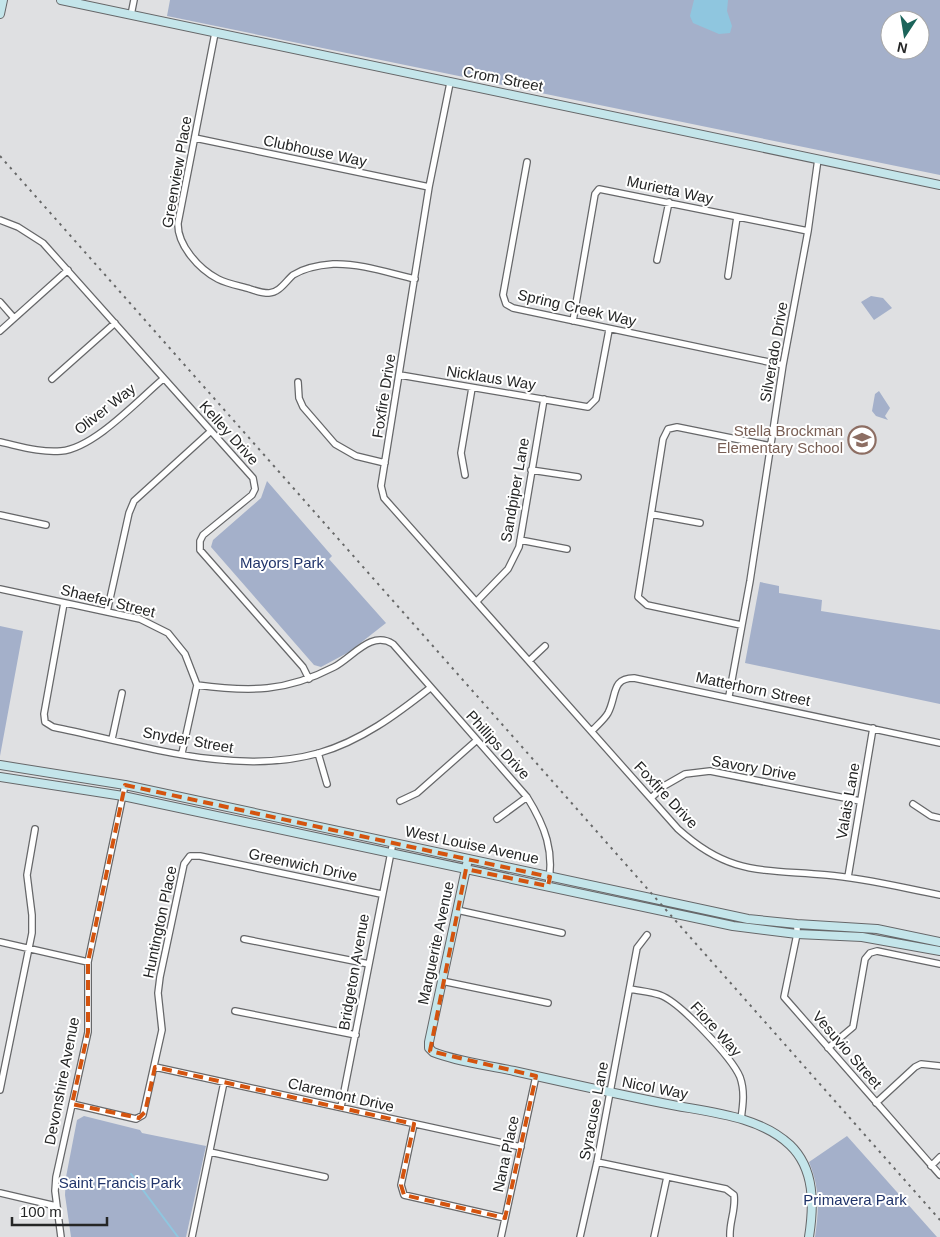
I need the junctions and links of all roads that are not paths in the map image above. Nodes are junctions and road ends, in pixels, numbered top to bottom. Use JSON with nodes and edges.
{"nodes":[{"id":1,"x":3,"y":0,"type":"edge"},
{"id":2,"x":62,"y":0,"type":"edge"},
{"id":3,"x":134,"y":0,"type":"edge"},
{"id":4,"x":91,"y":3,"type":"edge"},
{"id":5,"x":0,"y":14,"type":"edge"},
{"id":6,"x":131,"y":15,"type":"junction"},
{"id":7,"x":215,"y":33,"type":"junction"},
{"id":8,"x":450,"y":83,"type":"junction"},
{"id":9,"x":196,"y":138,"type":"junction"},
{"id":10,"x":818,"y":159,"type":"junction"},
{"id":11,"x":527,"y":162,"type":"dead end"},
{"id":12,"x":940,"y":186,"type":"edge"},
{"id":13,"x":429,"y":187,"type":"junction"},
{"id":14,"x":669,"y":202,"type":"junction"},
{"id":15,"x":737,"y":216,"type":"junction"},
{"id":16,"x":0,"y":220,"type":"edge"},
{"id":17,"x":808,"y":231,"type":"junction"},
{"id":18,"x":657,"y":260,"type":"dead end"},
{"id":19,"x":68,"y":270,"type":"junction"},
{"id":20,"x":728,"y":276,"type":"dead end"},
{"id":21,"x":415,"y":279,"type":"junction"},
{"id":22,"x":0,"y":302,"type":"edge"},
{"id":23,"x":14,"y":318,"type":"junction"},
{"id":24,"x":573,"y":322,"type":"junction"},
{"id":25,"x":115,"y":323,"type":"junction"},
{"id":26,"x":609,"y":330,"type":"junction"},
{"id":27,"x":0,"y":331,"type":"edge"},
{"id":28,"x":783,"y":365,"type":"junction"},
{"id":29,"x":400,"y":375,"type":"junction"},
{"id":30,"x":52,"y":379,"type":"dead end"},
{"id":31,"x":163,"y":379,"type":"junction"},
{"id":32,"x":298,"y":382,"type":"dead end"},
{"id":33,"x":472,"y":388,"type":"junction"},
{"id":34,"x":544,"y":399,"type":"junction"},
{"id":35,"x":211,"y":431,"type":"junction"},
{"id":36,"x":0,"y":442,"type":"edge"},
{"id":37,"x":771,"y":446,"type":"junction"},
{"id":38,"x":385,"y":463,"type":"junction"},
{"id":39,"x":531,"y":470,"type":"junction"},
{"id":40,"x":465,"y":475,"type":"dead end"},
{"id":41,"x":578,"y":477,"type":"dead end"},
{"id":42,"x":651,"y":514,"type":"junction"},
{"id":43,"x":0,"y":516,"type":"edge"},
{"id":44,"x":700,"y":523,"type":"dead end"},
{"id":45,"x":46,"y":526,"type":"dead end"},
{"id":46,"x":520,"y":540,"type":"junction"},
{"id":47,"x":566,"y":549,"type":"dead end"},
{"id":48,"x":0,"y":589,"type":"edge"},
{"id":49,"x":477,"y":601,"type":"junction"},
{"id":50,"x":64,"y":603,"type":"junction"},
{"id":51,"x":106,"y":612,"type":"junction"},
{"id":52,"x":741,"y":625,"type":"junction"},
{"id":53,"x":545,"y":646,"type":"dead end"},
{"id":54,"x":530,"y":660,"type":"junction"},
{"id":55,"x":309,"y":679,"type":"junction"},
{"id":56,"x":197,"y":685,"type":"junction"},
{"id":57,"x":430,"y":688,"type":"junction"},
{"id":58,"x":122,"y":693,"type":"dead end"},
{"id":59,"x":729,"y":696,"type":"junction"},
{"id":60,"x":873,"y":728,"type":"junction"},
{"id":61,"x":592,"y":731,"type":"junction"},
{"id":62,"x":112,"y":739,"type":"junction"},
{"id":63,"x":477,"y":740,"type":"junction"},
{"id":64,"x":940,"y":742,"type":"edge"},
{"id":65,"x":182,"y":753,"type":"junction"},
{"id":66,"x":318,"y":753,"type":"junction"},
{"id":67,"x":0,"y":765,"type":"edge"},
{"id":68,"x":0,"y":777,"type":"edge"},
{"id":69,"x":328,"y":784,"type":"dead end"},
{"id":70,"x":125,"y":785,"type":"junction"},
{"id":71,"x":123,"y":796,"type":"junction"},
{"id":72,"x":527,"y":797,"type":"junction"},
{"id":73,"x":651,"y":798,"type":"junction"},
{"id":74,"x":400,"y":801,"type":"dead end"},
{"id":75,"x":860,"y":801,"type":"junction"},
{"id":76,"x":913,"y":804,"type":"dead end"},
{"id":77,"x":940,"y":818,"type":"edge"},
{"id":78,"x":497,"y":819,"type":"dead end"},
{"id":79,"x":35,"y":829,"type":"dead end"},
{"id":80,"x":393,"y":842,"type":"junction"},
{"id":81,"x":390,"y":853,"type":"junction"},
{"id":82,"x":468,"y":858,"type":"junction"},
{"id":83,"x":219,"y":860,"type":"joint"},
{"id":84,"x":466,"y":869,"type":"junction"},
{"id":85,"x":550,"y":876,"type":"junction"},
{"id":86,"x":848,"y":878,"type":"junction"},
{"id":87,"x":548,"y":886,"type":"junction"},
{"id":88,"x":381,"y":894,"type":"junction"},
{"id":89,"x":940,"y":895,"type":"edge"},
{"id":90,"x":457,"y":910,"type":"junction"},
{"id":91,"x":797,"y":924,"type":"junction"},
{"id":92,"x":562,"y":933,"type":"dead end"},
{"id":93,"x":797,"y":934,"type":"junction"},
{"id":94,"x":647,"y":935,"type":"dead end"},
{"id":95,"x":244,"y":939,"type":"dead end"},
{"id":96,"x":0,"y":942,"type":"edge"},
{"id":97,"x":940,"y":942,"type":"edge"},
{"id":98,"x":29,"y":949,"type":"junction"},
{"id":99,"x":940,"y":951,"type":"edge"},
{"id":100,"x":88,"y":962,"type":"junction"},
{"id":101,"x":369,"y":964,"type":"junction"},
{"id":102,"x":940,"y":964,"type":"edge"},
{"id":103,"x":442,"y":981,"type":"junction"},
{"id":104,"x":630,"y":989,"type":"junction"},
{"id":105,"x":548,"y":1003,"type":"dead end"},
{"id":106,"x":235,"y":1011,"type":"dead end"},
{"id":107,"x":431,"y":1033,"type":"joint"},
{"id":108,"x":356,"y":1035,"type":"junction"},
{"id":109,"x":828,"y":1048,"type":"junction"},
{"id":110,"x":940,"y":1066,"type":"edge"},
{"id":111,"x":155,"y":1067,"type":"junction"},
{"id":112,"x":536,"y":1076,"type":"junction"},
{"id":113,"x":224,"y":1082,"type":"junction"},
{"id":114,"x":0,"y":1090,"type":"edge"},
{"id":115,"x":610,"y":1093,"type":"junction"},
{"id":116,"x":876,"y":1103,"type":"junction"},
{"id":117,"x":72,"y":1104,"type":"junction"},
{"id":118,"x":341,"y":1107,"type":"junction"},
{"id":119,"x":741,"y":1119,"type":"junction"},
{"id":120,"x":414,"y":1124,"type":"junction"},
{"id":121,"x":521,"y":1148,"type":"junction"},
{"id":122,"x":210,"y":1152,"type":"junction"},
{"id":123,"x":940,"y":1157,"type":"edge"},
{"id":124,"x":597,"y":1162,"type":"junction"},
{"id":125,"x":931,"y":1166,"type":"junction"},
{"id":126,"x":940,"y":1175,"type":"edge"},
{"id":127,"x":325,"y":1177,"type":"dead end"},
{"id":128,"x":667,"y":1178,"type":"junction"},
{"id":129,"x":0,"y":1193,"type":"edge"},
{"id":130,"x":56,"y":1206,"type":"junction"},
{"id":131,"x":505,"y":1218,"type":"junction"},
{"id":132,"x":61,"y":1237,"type":"edge"},
{"id":133,"x":192,"y":1237,"type":"edge"},
{"id":134,"x":501,"y":1237,"type":"edge"},
{"id":135,"x":580,"y":1237,"type":"edge"},
{"id":136,"x":654,"y":1237,"type":"edge"},
{"id":137,"x":730,"y":1237,"type":"edge"},
{"id":138,"x":809,"y":1237,"type":"edge"}],
"edges":[{"from":1,"to":5,"type":"main road"},
{"from":2,"to":4,"type":"main road","name":"Crom Street"},
{"from":3,"to":6,"type":"street"},
{"from":4,"to":6,"type":"main road","name":"Crom Street"},
{"from":6,"to":7,"type":"main road","name":"Crom Street"},
{"from":7,"to":8,"type":"main road","name":"Crom Street"},
{"from":7,"to":9,"type":"street","name":"Greenview Place"},
{"from":8,"to":10,"type":"main road","name":"Crom Street"},
{"from":8,"to":13,"type":"street","name":"Foxfire Drive"},
{"from":9,"to":13,"type":"street","name":"Clubhouse Way"},
{"from":9,"to":21,"type":"street","name":"Greenview Place"},
{"from":10,"to":12,"type":"main road","name":"Crom Street"},
{"from":10,"to":17,"type":"street","name":"Silverado Drive"},
{"from":11,"to":24,"type":"street","name":"Spring Creek Way"},
{"from":13,"to":21,"type":"street","name":"Foxfire Drive"},
{"from":14,"to":15,"type":"street","name":"Murietta Way"},
{"from":14,"to":18,"type":"street"},
{"from":14,"to":24,"type":"street","name":"Murietta Way"},
{"from":15,"to":17,"type":"street","name":"Murietta Way"},
{"from":15,"to":20,"type":"street"},
{"from":16,"to":19,"type":"street","name":"Kelley Drive"},
{"from":17,"to":28,"type":"street","name":"Silverado Drive"},
{"from":19,"to":23,"type":"street"},
{"from":19,"to":25,"type":"street","name":"Kelley Drive"},
{"from":21,"to":29,"type":"street","name":"Foxfire Drive"},
{"from":22,"to":23,"type":"street"},
{"from":23,"to":27,"type":"street"},
{"from":24,"to":26,"type":"street","name":"Spring Creek Way"},
{"from":25,"to":30,"type":"street"},
{"from":25,"to":31,"type":"street","name":"Kelley Drive"},
{"from":26,"to":28,"type":"street","name":"Spring Creek Way"},
{"from":26,"to":34,"type":"street","name":"Nicklaus Way"},
{"from":28,"to":37,"type":"street","name":"Silverado Drive"},
{"from":29,"to":33,"type":"street","name":"Nicklaus Way"},
{"from":29,"to":38,"type":"street","name":"Foxfire Drive"},
{"from":31,"to":35,"type":"street","name":"Kelley Drive"},
{"from":31,"to":36,"type":"street","name":"Oliver Way"},
{"from":32,"to":38,"type":"street"},
{"from":33,"to":34,"type":"street","name":"Nicklaus Way"},
{"from":33,"to":40,"type":"street"},
{"from":34,"to":39,"type":"street","name":"Sandpiper Lane"},
{"from":35,"to":51,"type":"street"},
{"from":35,"to":55,"type":"street","name":"Kelley Drive"},
{"from":37,"to":42,"type":"street"},
{"from":37,"to":52,"type":"street","name":"Silverado Drive"},
{"from":38,"to":49,"type":"street","name":"Foxfire Drive"},
{"from":39,"to":41,"type":"street"},
{"from":39,"to":46,"type":"street","name":"Sandpiper Lane"},
{"from":42,"to":44,"type":"street"},
{"from":42,"to":52,"type":"street"},
{"from":43,"to":45,"type":"street"},
{"from":46,"to":47,"type":"street"},
{"from":46,"to":49,"type":"street","name":"Sandpiper Lane"},
{"from":48,"to":50,"type":"street","name":"Shaefer Street"},
{"from":49,"to":54,"type":"street","name":"Foxfire Drive"},
{"from":50,"to":51,"type":"street","name":"Shaefer Street"},
{"from":50,"to":62,"type":"street","name":"Snyder Street"},
{"from":51,"to":56,"type":"street","name":"Shaefer Street"},
{"from":52,"to":59,"type":"street","name":"Silverado Drive"},
{"from":53,"to":54,"type":"street"},
{"from":54,"to":61,"type":"street","name":"Foxfire Drive"},
{"from":55,"to":56,"type":"street"},
{"from":55,"to":57,"type":"street","name":"Phillips Drive"},
{"from":56,"to":65,"type":"street"},
{"from":57,"to":63,"type":"street","name":"Phillips Drive"},
{"from":57,"to":66,"type":"street","name":"Snyder Street"},
{"from":58,"to":62,"type":"street"},
{"from":59,"to":60,"type":"street","name":"Matterhorn Street"},
{"from":59,"to":61,"type":"street","name":"Matterhorn Street"},
{"from":60,"to":64,"type":"street","name":"Matterhorn Street"},
{"from":60,"to":75,"type":"street","name":"Valais Lane"},
{"from":61,"to":73,"type":"street","name":"Foxfire Drive"},
{"from":62,"to":65,"type":"street","name":"Snyder Street"},
{"from":63,"to":72,"type":"street","name":"Phillips Drive"},
{"from":63,"to":74,"type":"street"},
{"from":65,"to":66,"type":"street","name":"Snyder Street"},
{"from":66,"to":69,"type":"street"},
{"from":67,"to":70,"type":"main road","name":"West Louise Avenue"},
{"from":68,"to":71,"type":"main road","name":"West Louise Avenue"},
{"from":70,"to":71,"type":"street","name":"Devonshire Avenue"},
{"from":70,"to":80,"type":"main road","name":"West Louise Avenue"},
{"from":71,"to":81,"type":"main road","name":"West Louise Avenue"},
{"from":71,"to":100,"type":"street","name":"Devonshire Avenue"},
{"from":72,"to":78,"type":"street"},
{"from":72,"to":85,"type":"street","name":"Phillips Drive"},
{"from":73,"to":75,"type":"street","name":"Savory Drive"},
{"from":73,"to":86,"type":"street","name":"Foxfire Drive"},
{"from":75,"to":86,"type":"street","name":"Valais Lane"},
{"from":76,"to":77,"type":"street"},
{"from":79,"to":98,"type":"street"},
{"from":80,"to":81,"type":"street","name":"Bridgeton Avenue"},
{"from":80,"to":82,"type":"main road","name":"West Louise Avenue"},
{"from":81,"to":84,"type":"main road","name":"West Louise Avenue"},
{"from":81,"to":88,"type":"street","name":"Bridgeton Avenue"},
{"from":82,"to":84,"type":"main road","name":"Marguerite Avenue"},
{"from":82,"to":85,"type":"main road","name":"West Louise Avenue"},
{"from":83,"to":88,"type":"street","name":"Greenwich Drive"},
{"from":83,"to":111,"type":"street","name":"Huntington Place"},
{"from":84,"to":87,"type":"main road","name":"West Louise Avenue"},
{"from":84,"to":90,"type":"main road","name":"Marguerite Avenue"},
{"from":85,"to":87,"type":"street","name":"Phillips Drive"},
{"from":85,"to":91,"type":"main road","name":"West Louise Avenue"},
{"from":86,"to":89,"type":"street","name":"Foxfire Drive"},
{"from":87,"to":93,"type":"main road","name":"West Louise Avenue"},
{"from":88,"to":101,"type":"street","name":"Bridgeton Avenue"},
{"from":90,"to":92,"type":"street"},
{"from":90,"to":103,"type":"main road","name":"Marguerite Avenue"},
{"from":91,"to":93,"type":"street","name":"Vesuvio Street"},
{"from":91,"to":97,"type":"main road","name":"West Louise Avenue"},
{"from":93,"to":99,"type":"main road","name":"West Louise Avenue"},
{"from":93,"to":109,"type":"street","name":"Vesuvio Street"},
{"from":94,"to":104,"type":"street","name":"Syracuse Lane"},
{"from":95,"to":101,"type":"street"},
{"from":96,"to":98,"type":"street"},
{"from":98,"to":100,"type":"street"},
{"from":98,"to":114,"type":"street"},
{"from":100,"to":117,"type":"street","name":"Devonshire Avenue"},
{"from":101,"to":108,"type":"street","name":"Bridgeton Avenue"},
{"from":102,"to":109,"type":"street"},
{"from":103,"to":105,"type":"street"},
{"from":103,"to":107,"type":"main road","name":"Marguerite Avenue"},
{"from":104,"to":115,"type":"street","name":"Syracuse Lane"},
{"from":104,"to":119,"type":"street","name":"Fiore Way"},
{"from":106,"to":108,"type":"street"},
{"from":107,"to":112,"type":"main road","name":"Nicol Way"},
{"from":108,"to":118,"type":"street","name":"Bridgeton Avenue"},
{"from":109,"to":116,"type":"street","name":"Vesuvio Street"},
{"from":110,"to":116,"type":"street"},
{"from":111,"to":113,"type":"street","name":"Claremont Drive"},
{"from":111,"to":117,"type":"street","name":"Huntington Place"},
{"from":112,"to":115,"type":"main road","name":"Nicol Way"},
{"from":112,"to":121,"type":"street","name":"Nana Place"},
{"from":113,"to":118,"type":"street","name":"Claremont Drive"},
{"from":113,"to":122,"type":"street"},
{"from":115,"to":119,"type":"main road","name":"Nicol Way"},
{"from":115,"to":124,"type":"street","name":"Syracuse Lane"},
{"from":116,"to":125,"type":"street","name":"Vesuvio Street"},
{"from":117,"to":130,"type":"street","name":"Devonshire Avenue"},
{"from":118,"to":120,"type":"street","name":"Claremont Drive"},
{"from":119,"to":138,"type":"main road","name":"Nicol Way"},
{"from":120,"to":121,"type":"street","name":"Claremont Drive"},
{"from":120,"to":131,"type":"street"},
{"from":121,"to":131,"type":"street","name":"Nana Place"},
{"from":122,"to":127,"type":"street"},
{"from":122,"to":133,"type":"street"},
{"from":123,"to":125,"type":"street"},
{"from":124,"to":128,"type":"street"},
{"from":124,"to":135,"type":"street","name":"Syracuse Lane"},
{"from":125,"to":126,"type":"street","name":"Vesuvio Street"},
{"from":128,"to":136,"type":"street"},
{"from":128,"to":137,"type":"street"},
{"from":129,"to":130,"type":"street"},
{"from":130,"to":132,"type":"street","name":"Devonshire Avenue"},
{"from":131,"to":134,"type":"street","name":"Nana Place"}]}
